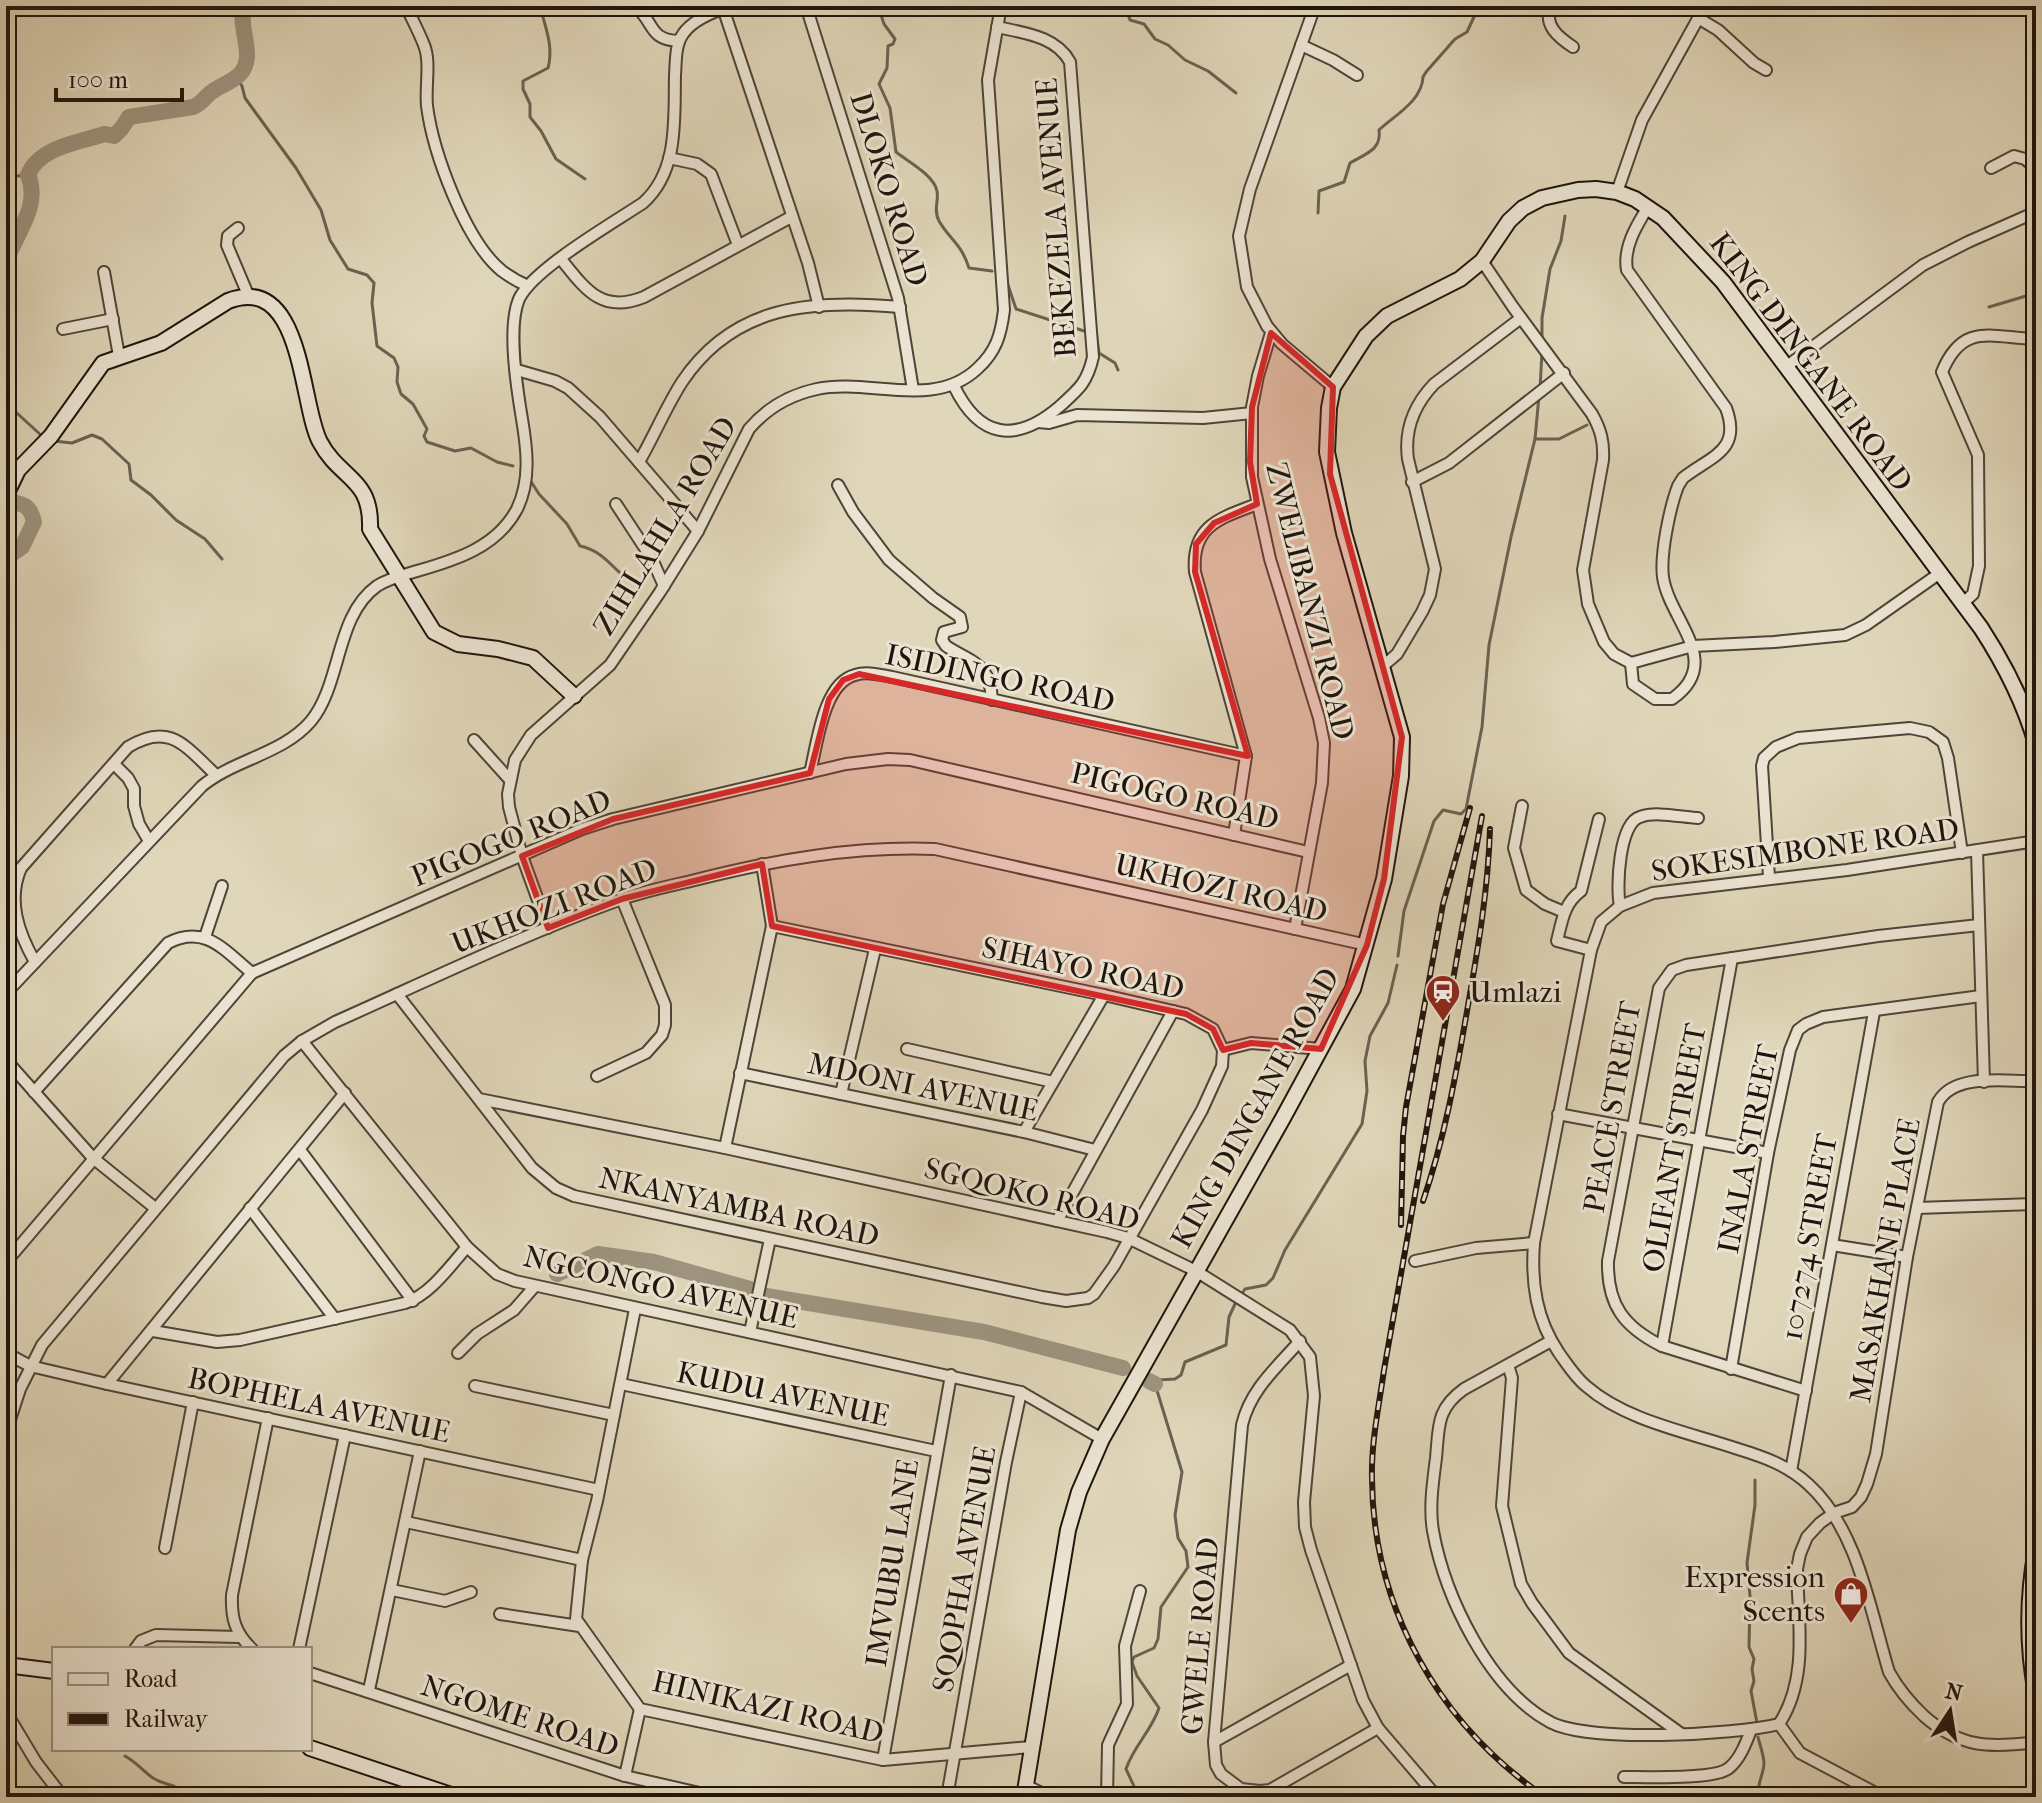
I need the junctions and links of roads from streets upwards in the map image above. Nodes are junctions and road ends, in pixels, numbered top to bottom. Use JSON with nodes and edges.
{"nodes":[{"id":1,"x":635,"y":6,"type":"edge"},
{"id":2,"x":806,"y":6,"type":"edge"},
{"id":3,"x":1001,"y":6,"type":"edge"},
{"id":4,"x":1315,"y":6,"type":"edge"},
{"id":5,"x":1551,"y":6,"type":"edge"},
{"id":6,"x":1705,"y":6,"type":"edge"},
{"id":7,"x":727,"y":7,"type":"edge"},
{"id":8,"x":408,"y":11,"type":"edge"},
{"id":9,"x":1698,"y":18,"type":"junction"},
{"id":10,"x":997,"y":27,"type":"junction"},
{"id":11,"x":679,"y":41,"type":"junction"},
{"id":12,"x":1301,"y":45,"type":"junction"},
{"id":13,"x":1573,"y":47,"type":"dead end"},
{"id":14,"x":1766,"y":70,"type":"dead end"},
{"id":15,"x":1357,"y":75,"type":"dead end"},
{"id":16,"x":669,"y":158,"type":"junction"},
{"id":17,"x":1991,"y":168,"type":"dead end"},
{"id":18,"x":2036,"y":168,"type":"edge"},
{"id":19,"x":1617,"y":192,"type":"junction"},
{"id":20,"x":1648,"y":207,"type":"junction"},
{"id":21,"x":2036,"y":212,"type":"edge"},
{"id":22,"x":791,"y":217,"type":"junction"},
{"id":23,"x":238,"y":228,"type":"dead end"},
{"id":24,"x":738,"y":245,"type":"junction"},
{"id":25,"x":561,"y":259,"type":"junction"},
{"id":26,"x":1482,"y":261,"type":"junction"},
{"id":27,"x":104,"y":272,"type":"dead end"},
{"id":28,"x":528,"y":286,"type":"junction"},
{"id":29,"x":249,"y":297,"type":"junction"},
{"id":30,"x":819,"y":307,"type":"junction"},
{"id":31,"x":900,"y":307,"type":"junction"},
{"id":32,"x":1521,"y":318,"type":"junction"},
{"id":33,"x":113,"y":319,"type":"junction"},
{"id":34,"x":63,"y":329,"type":"dead end"},
{"id":35,"x":1271,"y":333,"type":"junction"},
{"id":36,"x":2036,"y":339,"type":"edge"},
{"id":37,"x":119,"y":356,"type":"junction"},
{"id":38,"x":1787,"y":366,"type":"junction"},
{"id":39,"x":517,"y":370,"type":"junction"},
{"id":40,"x":1564,"y":373,"type":"junction"},
{"id":41,"x":954,"y":386,"type":"junction"},
{"id":42,"x":1333,"y":387,"type":"junction"},
{"id":43,"x":913,"y":390,"type":"junction"},
{"id":44,"x":1252,"y":413,"type":"junction"},
{"id":45,"x":1036,"y":422,"type":"junction"},
{"id":46,"x":639,"y":462,"type":"junction"},
{"id":47,"x":1412,"y":482,"type":"junction"},
{"id":48,"x":838,"y":485,"type":"dead end"},
{"id":49,"x":6,"y":495,"type":"edge"},
{"id":50,"x":616,"y":504,"type":"dead end"},
{"id":51,"x":1257,"y":504,"type":"junction"},
{"id":52,"x":698,"y":531,"type":"junction"},
{"id":53,"x":1940,"y":573,"type":"junction"},
{"id":54,"x":399,"y":577,"type":"junction"},
{"id":55,"x":664,"y":586,"type":"junction"},
{"id":56,"x":1963,"y":603,"type":"junction"},
{"id":57,"x":1693,"y":646,"type":"junction"},
{"id":58,"x":1631,"y":663,"type":"junction"},
{"id":59,"x":1383,"y":666,"type":"junction"},
{"id":60,"x":574,"y":696,"type":"junction"},
{"id":61,"x":992,"y":700,"type":"junction"},
{"id":62,"x":2031,"y":708,"type":"edge"},
{"id":63,"x":474,"y":740,"type":"dead end"},
{"id":64,"x":2036,"y":744,"type":"edge"},
{"id":65,"x":1246,"y":756,"type":"junction"},
{"id":66,"x":114,"y":764,"type":"junction"},
{"id":67,"x":810,"y":773,"type":"junction"},
{"id":68,"x":216,"y":775,"type":"junction"},
{"id":69,"x":510,"y":780,"type":"junction"},
{"id":70,"x":1522,"y":806,"type":"dead end"},
{"id":71,"x":1698,"y":818,"type":"dead end"},
{"id":72,"x":1599,"y":819,"type":"dead end"},
{"id":73,"x":1234,"y":835,"type":"junction"},
{"id":74,"x":149,"y":841,"type":"junction"},
{"id":75,"x":2036,"y":841,"type":"edge"},
{"id":76,"x":1977,"y":851,"type":"junction"},
{"id":77,"x":1308,"y":852,"type":"junction"},
{"id":78,"x":1962,"y":853,"type":"junction"},
{"id":79,"x":522,"y":856,"type":"junction"},
{"id":80,"x":762,"y":864,"type":"junction"},
{"id":81,"x":1769,"y":877,"type":"junction"},
{"id":82,"x":222,"y":886,"type":"dead end"},
{"id":83,"x":622,"y":899,"type":"junction"},
{"id":84,"x":1620,"y":906,"type":"junction"},
{"id":85,"x":1564,"y":912,"type":"junction"},
{"id":86,"x":1979,"y":925,"type":"junction"},
{"id":87,"x":772,"y":926,"type":"junction"},
{"id":88,"x":548,"y":928,"type":"junction"},
{"id":89,"x":1295,"y":929,"type":"junction"},
{"id":90,"x":205,"y":937,"type":"junction"},
{"id":91,"x":1367,"y":945,"type":"junction"},
{"id":92,"x":875,"y":949,"type":"junction"},
{"id":93,"x":1591,"y":950,"type":"junction"},
{"id":94,"x":1732,"y":958,"type":"junction"},
{"id":95,"x":35,"y":962,"type":"junction"},
{"id":96,"x":252,"y":973,"type":"junction"},
{"id":97,"x":6,"y":993,"type":"edge"},
{"id":98,"x":397,"y":994,"type":"junction"},
{"id":99,"x":1104,"y":995,"type":"junction"},
{"id":100,"x":1981,"y":996,"type":"junction"},
{"id":101,"x":1173,"y":1011,"type":"junction"},
{"id":102,"x":1874,"y":1012,"type":"junction"},
{"id":103,"x":302,"y":1041,"type":"junction"},
{"id":104,"x":907,"y":1049,"type":"dead end"},
{"id":105,"x":1321,"y":1049,"type":"junction"},
{"id":106,"x":1223,"y":1050,"type":"junction"},
{"id":107,"x":6,"y":1060,"type":"edge"},
{"id":108,"x":740,"y":1073,"type":"junction"},
{"id":109,"x":597,"y":1076,"type":"dead end"},
{"id":110,"x":2036,"y":1081,"type":"edge"},
{"id":111,"x":1053,"y":1082,"type":"junction"},
{"id":112,"x":1984,"y":1082,"type":"junction"},
{"id":113,"x":34,"y":1092,"type":"junction"},
{"id":114,"x":345,"y":1093,"type":"junction"},
{"id":115,"x":841,"y":1094,"type":"junction"},
{"id":116,"x":479,"y":1099,"type":"junction"},
{"id":117,"x":1558,"y":1114,"type":"junction"},
{"id":118,"x":1631,"y":1128,"type":"junction"},
{"id":119,"x":1024,"y":1132,"type":"junction"},
{"id":120,"x":1700,"y":1140,"type":"junction"},
{"id":121,"x":725,"y":1148,"type":"junction"},
{"id":122,"x":300,"y":1150,"type":"junction"},
{"id":123,"x":1095,"y":1150,"type":"junction"},
{"id":124,"x":1768,"y":1153,"type":"junction"},
{"id":125,"x":93,"y":1158,"type":"junction"},
{"id":126,"x":2036,"y":1204,"type":"edge"},
{"id":127,"x":155,"y":1208,"type":"junction"},
{"id":128,"x":250,"y":1208,"type":"junction"},
{"id":129,"x":1917,"y":1208,"type":"junction"},
{"id":130,"x":1057,"y":1221,"type":"junction"},
{"id":131,"x":1128,"y":1238,"type":"junction"},
{"id":132,"x":770,"y":1239,"type":"junction"},
{"id":133,"x":1534,"y":1243,"type":"junction"},
{"id":134,"x":1832,"y":1245,"type":"junction"},
{"id":135,"x":467,"y":1247,"type":"junction"},
{"id":136,"x":1907,"y":1257,"type":"junction"},
{"id":137,"x":1415,"y":1261,"type":"dead end"},
{"id":138,"x":6,"y":1262,"type":"edge"},
{"id":139,"x":1196,"y":1271,"type":"junction"},
{"id":140,"x":535,"y":1286,"type":"junction"},
{"id":141,"x":413,"y":1301,"type":"junction"},
{"id":142,"x":635,"y":1309,"type":"junction"},
{"id":143,"x":335,"y":1319,"type":"junction"},
{"id":144,"x":153,"y":1331,"type":"junction"},
{"id":145,"x":750,"y":1332,"type":"junction"},
{"id":146,"x":1300,"y":1341,"type":"junction"},
{"id":147,"x":1551,"y":1341,"type":"junction"},
{"id":148,"x":1662,"y":1346,"type":"junction"},
{"id":149,"x":6,"y":1353,"type":"edge"},
{"id":150,"x":458,"y":1353,"type":"dead end"},
{"id":151,"x":1508,"y":1365,"type":"junction"},
{"id":152,"x":30,"y":1366,"type":"junction"},
{"id":153,"x":1731,"y":1369,"type":"junction"},
{"id":154,"x":951,"y":1375,"type":"junction"},
{"id":155,"x":107,"y":1384,"type":"junction"},
{"id":156,"x":621,"y":1384,"type":"junction"},
{"id":157,"x":475,"y":1386,"type":"dead end"},
{"id":158,"x":1806,"y":1391,"type":"junction"},
{"id":159,"x":1021,"y":1392,"type":"junction"},
{"id":160,"x":193,"y":1402,"type":"junction"},
{"id":161,"x":614,"y":1415,"type":"junction"},
{"id":162,"x":268,"y":1418,"type":"junction"},
{"id":163,"x":6,"y":1432,"type":"edge"},
{"id":164,"x":345,"y":1435,"type":"junction"},
{"id":165,"x":1102,"y":1439,"type":"junction"},
{"id":166,"x":420,"y":1451,"type":"junction"},
{"id":167,"x":936,"y":1451,"type":"junction"},
{"id":168,"x":1791,"y":1471,"type":"junction"},
{"id":169,"x":599,"y":1490,"type":"junction"},
{"id":170,"x":1834,"y":1513,"type":"junction"},
{"id":171,"x":406,"y":1522,"type":"junction"},
{"id":172,"x":165,"y":1548,"type":"dead end"},
{"id":173,"x":2036,"y":1550,"type":"edge"},
{"id":174,"x":582,"y":1560,"type":"junction"},
{"id":175,"x":392,"y":1590,"type":"junction"},
{"id":176,"x":1140,"y":1591,"type":"dead end"},
{"id":177,"x":471,"y":1592,"type":"dead end"},
{"id":178,"x":500,"y":1614,"type":"dead end"},
{"id":179,"x":579,"y":1626,"type":"junction"},
{"id":180,"x":239,"y":1637,"type":"junction"},
{"id":181,"x":136,"y":1647,"type":"edge"},
{"id":182,"x":250,"y":1647,"type":"edge"},
{"id":183,"x":299,"y":1647,"type":"edge"},
{"id":184,"x":6,"y":1665,"type":"edge"},
{"id":185,"x":1351,"y":1665,"type":"junction"},
{"id":186,"x":52,"y":1671,"type":"edge"},
{"id":187,"x":312,"y":1674,"type":"edge"},
{"id":188,"x":369,"y":1690,"type":"junction"},
{"id":189,"x":2036,"y":1694,"type":"edge"},
{"id":190,"x":640,"y":1709,"type":"junction"},
{"id":191,"x":6,"y":1712,"type":"edge"},
{"id":192,"x":1779,"y":1724,"type":"junction"},
{"id":193,"x":1378,"y":1728,"type":"junction"},
{"id":194,"x":1751,"y":1730,"type":"junction"},
{"id":195,"x":1680,"y":1733,"type":"junction"},
{"id":196,"x":1214,"y":1742,"type":"junction"},
{"id":197,"x":2036,"y":1742,"type":"edge"},
{"id":198,"x":1031,"y":1747,"type":"junction"},
{"id":199,"x":312,"y":1749,"type":"edge"},
{"id":200,"x":955,"y":1755,"type":"junction"},
{"id":201,"x":883,"y":1760,"type":"junction"},
{"id":202,"x":625,"y":1776,"type":"junction"},
{"id":203,"x":1624,"y":1777,"type":"dead end"},
{"id":204,"x":426,"y":1791,"type":"edge"},
{"id":205,"x":1024,"y":1791,"type":"edge"},
{"id":206,"x":63,"y":1797,"type":"edge"},
{"id":207,"x":457,"y":1797,"type":"edge"},
{"id":208,"x":717,"y":1797,"type":"edge"},
{"id":209,"x":947,"y":1797,"type":"edge"},
{"id":210,"x":1050,"y":1797,"type":"edge"},
{"id":211,"x":1107,"y":1797,"type":"edge"},
{"id":212,"x":1437,"y":1797,"type":"edge"},
{"id":213,"x":1883,"y":1797,"type":"edge"}],
"edges":[{"from":1,"to":11,"type":"street"},
{"from":2,"to":31,"type":"street","name":"DLOKO ROAD"},
{"from":3,"to":10,"type":"street"},
{"from":4,"to":12,"type":"street"},
{"from":5,"to":13,"type":"street"},
{"from":6,"to":9,"type":"street"},
{"from":7,"to":11,"type":"street"},
{"from":7,"to":22,"type":"street"},
{"from":8,"to":28,"type":"street"},
{"from":9,"to":14,"type":"street"},
{"from":9,"to":19,"type":"street"},
{"from":10,"to":41,"type":"street"},
{"from":10,"to":45,"type":"street","name":"BEKEZELA AVENUE"},
{"from":11,"to":16,"type":"street"},
{"from":12,"to":15,"type":"street"},
{"from":12,"to":35,"type":"street"},
{"from":16,"to":24,"type":"street"},
{"from":16,"to":25,"type":"street"},
{"from":17,"to":18,"type":"street"},
{"from":19,"to":20,"type":"street","name":"KING DINGANE ROAD"},
{"from":19,"to":26,"type":"street","name":"KING DINGANE ROAD"},
{"from":20,"to":38,"type":"street","name":"KING DINGANE ROAD"},
{"from":20,"to":57,"type":"street"},
{"from":21,"to":38,"type":"street"},
{"from":22,"to":24,"type":"street"},
{"from":22,"to":30,"type":"street"},
{"from":23,"to":29,"type":"street"},
{"from":24,"to":25,"type":"street"},
{"from":25,"to":28,"type":"street"},
{"from":26,"to":32,"type":"street"},
{"from":26,"to":42,"type":"street","name":"KING DINGANE ROAD"},
{"from":27,"to":33,"type":"street"},
{"from":28,"to":39,"type":"street"},
{"from":29,"to":37,"type":"street"},
{"from":29,"to":54,"type":"street"},
{"from":30,"to":31,"type":"street"},
{"from":30,"to":46,"type":"street"},
{"from":31,"to":43,"type":"street","name":"DLOKO ROAD"},
{"from":32,"to":40,"type":"street"},
{"from":32,"to":47,"type":"street"},
{"from":33,"to":34,"type":"street"},
{"from":33,"to":37,"type":"street"},
{"from":35,"to":42,"type":"street"},
{"from":35,"to":44,"type":"street","name":"ZWELIBANZI ROAD"},
{"from":36,"to":56,"type":"street"},
{"from":37,"to":49,"type":"street"},
{"from":38,"to":53,"type":"street","name":"KING DINGANE ROAD"},
{"from":39,"to":46,"type":"street"},
{"from":39,"to":54,"type":"street"},
{"from":40,"to":47,"type":"street"},
{"from":40,"to":58,"type":"street"},
{"from":41,"to":43,"type":"street","name":"ZIHLAHLA ROAD"},
{"from":41,"to":45,"type":"street","name":"BEKEZELA AVENUE"},
{"from":42,"to":59,"type":"street","name":"KING DINGANE ROAD"},
{"from":43,"to":52,"type":"street","name":"ZIHLAHLA ROAD"},
{"from":44,"to":45,"type":"street"},
{"from":44,"to":51,"type":"street","name":"ZWELIBANZI ROAD"},
{"from":46,"to":52,"type":"street"},
{"from":47,"to":59,"type":"street"},
{"from":48,"to":61,"type":"street"},
{"from":50,"to":55,"type":"street"},
{"from":51,"to":65,"type":"street"},
{"from":51,"to":77,"type":"street","name":"ZWELIBANZI ROAD"},
{"from":52,"to":55,"type":"street","name":"ZIHLAHLA ROAD"},
{"from":53,"to":56,"type":"street","name":"KING DINGANE ROAD"},
{"from":53,"to":57,"type":"street"},
{"from":54,"to":60,"type":"street"},
{"from":54,"to":68,"type":"street"},
{"from":55,"to":60,"type":"street","name":"ZIHLAHLA ROAD"},
{"from":56,"to":62,"type":"street","name":"KING DINGANE ROAD"},
{"from":57,"to":58,"type":"street"},
{"from":57,"to":58,"type":"street"},
{"from":59,"to":91,"type":"street","name":"KING DINGANE ROAD"},
{"from":60,"to":69,"type":"street","name":"ZIHLAHLA ROAD"},
{"from":61,"to":65,"type":"street","name":"ISIDINGO ROAD"},
{"from":61,"to":67,"type":"street","name":"ISIDINGO ROAD"},
{"from":62,"to":64,"type":"street","name":"KING DINGANE ROAD"},
{"from":63,"to":69,"type":"street"},
{"from":65,"to":73,"type":"street"},
{"from":66,"to":68,"type":"street"},
{"from":66,"to":74,"type":"street"},
{"from":66,"to":95,"type":"street"},
{"from":67,"to":73,"type":"street","name":"PIGOGO ROAD"},
{"from":67,"to":79,"type":"street","name":"PIGOGO ROAD"},
{"from":68,"to":74,"type":"street"},
{"from":69,"to":79,"type":"street","name":"ZIHLAHLA ROAD"},
{"from":70,"to":85,"type":"street"},
{"from":71,"to":84,"type":"street"},
{"from":72,"to":85,"type":"street"},
{"from":73,"to":77,"type":"street","name":"PIGOGO ROAD"},
{"from":74,"to":95,"type":"street"},
{"from":75,"to":76,"type":"street","name":"SOKESIMBONE ROAD"},
{"from":76,"to":78,"type":"street","name":"SOKESIMBONE ROAD"},
{"from":76,"to":86,"type":"street"},
{"from":77,"to":89,"type":"street","name":"ZWELIBANZI ROAD"},
{"from":78,"to":81,"type":"street","name":"SOKESIMBONE ROAD"},
{"from":78,"to":81,"type":"street"},
{"from":79,"to":88,"type":"street","name":"ZIHLAHLA ROAD"},
{"from":79,"to":96,"type":"street","name":"PIGOGO ROAD"},
{"from":80,"to":83,"type":"street","name":"UKHOZI ROAD"},
{"from":80,"to":87,"type":"street"},
{"from":80,"to":89,"type":"street","name":"UKHOZI ROAD"},
{"from":81,"to":84,"type":"street","name":"SOKESIMBONE ROAD"},
{"from":82,"to":90,"type":"street"},
{"from":83,"to":88,"type":"street","name":"UKHOZI ROAD"},
{"from":83,"to":109,"type":"street"},
{"from":84,"to":93,"type":"street","name":"SOKESIMBONE ROAD"},
{"from":85,"to":93,"type":"street"},
{"from":86,"to":94,"type":"street","name":"PEACE STREET"},
{"from":86,"to":100,"type":"street"},
{"from":87,"to":92,"type":"street","name":"SIHAYO ROAD"},
{"from":87,"to":108,"type":"street"},
{"from":88,"to":98,"type":"street","name":"UKHOZI ROAD"},
{"from":89,"to":91,"type":"street","name":"UKHOZI ROAD"},
{"from":90,"to":96,"type":"street"},
{"from":90,"to":113,"type":"street"},
{"from":91,"to":105,"type":"street","name":"KING DINGANE ROAD"},
{"from":92,"to":99,"type":"street","name":"SIHAYO ROAD"},
{"from":92,"to":115,"type":"street"},
{"from":93,"to":117,"type":"street","name":"SOKESIMBONE ROAD"},
{"from":94,"to":118,"type":"street","name":"PEACE STREET"},
{"from":94,"to":120,"type":"street","name":"OLIFANT STREET"},
{"from":95,"to":97,"type":"street"},
{"from":96,"to":125,"type":"street","name":"PIGOGO ROAD"},
{"from":98,"to":103,"type":"street","name":"UKHOZI ROAD"},
{"from":98,"to":116,"type":"street","name":"NKANYAMBA ROAD"},
{"from":99,"to":101,"type":"street","name":"SIHAYO ROAD"},
{"from":99,"to":111,"type":"street"},
{"from":100,"to":102,"type":"street","name":"INALA STREET"},
{"from":100,"to":112,"type":"street"},
{"from":101,"to":106,"type":"street","name":"SIHAYO ROAD"},
{"from":101,"to":123,"type":"street"},
{"from":102,"to":124,"type":"street","name":"INALA STREET"},
{"from":102,"to":134,"type":"street","name":"107274 STREET"},
{"from":103,"to":114,"type":"street","name":"NGCONGO AVENUE"},
{"from":103,"to":127,"type":"street","name":"UKHOZI ROAD"},
{"from":104,"to":111,"type":"street"},
{"from":105,"to":106,"type":"street"},
{"from":105,"to":139,"type":"street","name":"KING DINGANE ROAD"},
{"from":106,"to":131,"type":"street"},
{"from":107,"to":113,"type":"street"},
{"from":108,"to":115,"type":"street","name":"MDONI AVENUE"},
{"from":108,"to":121,"type":"street"},
{"from":110,"to":112,"type":"street","name":"MASAKHANE PLACE"},
{"from":111,"to":119,"type":"street"},
{"from":112,"to":129,"type":"street","name":"MASAKHANE PLACE"},
{"from":113,"to":125,"type":"street"},
{"from":114,"to":122,"type":"street"},
{"from":114,"to":135,"type":"street","name":"NGCONGO AVENUE"},
{"from":115,"to":119,"type":"street","name":"MDONI AVENUE"},
{"from":116,"to":121,"type":"street","name":"SGQOKO ROAD"},
{"from":116,"to":132,"type":"street","name":"NKANYAMBA ROAD"},
{"from":117,"to":118,"type":"street"},
{"from":117,"to":133,"type":"street","name":"SOKESIMBONE ROAD"},
{"from":118,"to":120,"type":"street"},
{"from":118,"to":148,"type":"street","name":"PEACE STREET"},
{"from":119,"to":123,"type":"street","name":"MDONI AVENUE"},
{"from":120,"to":124,"type":"street"},
{"from":120,"to":148,"type":"street","name":"OLIFANT STREET"},
{"from":121,"to":130,"type":"street","name":"SGQOKO ROAD"},
{"from":122,"to":128,"type":"street"},
{"from":122,"to":141,"type":"street"},
{"from":123,"to":130,"type":"street"},
{"from":124,"to":153,"type":"street","name":"INALA STREET"},
{"from":125,"to":127,"type":"street"},
{"from":125,"to":138,"type":"street","name":"PIGOGO ROAD"},
{"from":126,"to":129,"type":"street"},
{"from":127,"to":152,"type":"street","name":"UKHOZI ROAD"},
{"from":128,"to":143,"type":"street"},
{"from":128,"to":144,"type":"street"},
{"from":129,"to":136,"type":"street","name":"MASAKHANE PLACE"},
{"from":130,"to":131,"type":"street","name":"SGQOKO ROAD"},
{"from":131,"to":132,"type":"street","name":"NKANYAMBA ROAD"},
{"from":131,"to":139,"type":"street","name":"SGQOKO ROAD"},
{"from":132,"to":145,"type":"street"},
{"from":133,"to":137,"type":"street"},
{"from":133,"to":147,"type":"street","name":"SOKESIMBONE ROAD"},
{"from":134,"to":136,"type":"street"},
{"from":134,"to":158,"type":"street","name":"107274 STREET"},
{"from":135,"to":140,"type":"street","name":"NGCONGO AVENUE"},
{"from":135,"to":141,"type":"street"},
{"from":136,"to":170,"type":"street","name":"MASAKHANE PLACE"},
{"from":139,"to":146,"type":"street","name":"SGQOKO ROAD"},
{"from":139,"to":165,"type":"street","name":"KING DINGANE ROAD"},
{"from":140,"to":142,"type":"street","name":"NGCONGO AVENUE"},
{"from":140,"to":150,"type":"street"},
{"from":141,"to":143,"type":"street"},
{"from":142,"to":145,"type":"street","name":"NGCONGO AVENUE"},
{"from":142,"to":156,"type":"street"},
{"from":143,"to":144,"type":"street"},
{"from":144,"to":155,"type":"street"},
{"from":145,"to":154,"type":"street","name":"NGCONGO AVENUE"},
{"from":146,"to":185,"type":"street"},
{"from":146,"to":196,"type":"street","name":"GWELE ROAD"},
{"from":147,"to":151,"type":"street"},
{"from":147,"to":168,"type":"street","name":"SOKESIMBONE ROAD"},
{"from":148,"to":153,"type":"street","name":"PEACE STREET"},
{"from":149,"to":152,"type":"street"},
{"from":151,"to":195,"type":"street"},
{"from":151,"to":195,"type":"street"},
{"from":152,"to":155,"type":"street","name":"BOPHELA AVENUE"},
{"from":152,"to":163,"type":"street","name":"UKHOZI ROAD"},
{"from":153,"to":158,"type":"street","name":"PEACE STREET"},
{"from":154,"to":159,"type":"street","name":"NGCONGO AVENUE"},
{"from":154,"to":167,"type":"street","name":"IMVUBU LANE"},
{"from":155,"to":160,"type":"street","name":"BOPHELA AVENUE"},
{"from":156,"to":161,"type":"street"},
{"from":156,"to":167,"type":"street","name":"KUDU AVENUE"},
{"from":157,"to":161,"type":"street"},
{"from":158,"to":168,"type":"street","name":"107274 STREET"},
{"from":159,"to":165,"type":"street","name":"NGCONGO AVENUE"},
{"from":159,"to":200,"type":"street","name":"SQOPHA AVENUE"},
{"from":160,"to":162,"type":"street","name":"BOPHELA AVENUE"},
{"from":160,"to":172,"type":"street"},
{"from":161,"to":169,"type":"street"},
{"from":162,"to":164,"type":"street","name":"BOPHELA AVENUE"},
{"from":162,"to":180,"type":"street"},
{"from":164,"to":166,"type":"street","name":"BOPHELA AVENUE"},
{"from":164,"to":183,"type":"street"},
{"from":165,"to":198,"type":"street","name":"KING DINGANE ROAD"},
{"from":166,"to":169,"type":"street","name":"BOPHELA AVENUE"},
{"from":166,"to":171,"type":"street"},
{"from":167,"to":201,"type":"street","name":"IMVUBU LANE"},
{"from":168,"to":170,"type":"street","name":"SOKESIMBONE ROAD"},
{"from":169,"to":174,"type":"street"},
{"from":170,"to":192,"type":"street","name":"MASAKHANE PLACE"},
{"from":170,"to":197,"type":"street","name":"SOKESIMBONE ROAD"},
{"from":171,"to":174,"type":"street"},
{"from":171,"to":175,"type":"street"},
{"from":173,"to":189,"type":"street"},
{"from":174,"to":179,"type":"street"},
{"from":175,"to":177,"type":"street"},
{"from":175,"to":188,"type":"street"},
{"from":176,"to":211,"type":"street"},
{"from":178,"to":179,"type":"street"},
{"from":179,"to":190,"type":"street","name":"HINIKAZI ROAD"},
{"from":180,"to":181,"type":"street"},
{"from":180,"to":182,"type":"street"},
{"from":184,"to":186,"type":"street"},
{"from":185,"to":193,"type":"street"},
{"from":185,"to":196,"type":"street"},
{"from":187,"to":188,"type":"street","name":"NGOME ROAD"},
{"from":188,"to":202,"type":"street","name":"NGOME ROAD"},
{"from":190,"to":201,"type":"street","name":"HINIKAZI ROAD"},
{"from":190,"to":202,"type":"street"},
{"from":191,"to":206,"type":"street"},
{"from":192,"to":194,"type":"street"},
{"from":192,"to":213,"type":"street"},
{"from":193,"to":196,"type":"street","name":"GWELE ROAD"},
{"from":193,"to":212,"type":"street"},
{"from":194,"to":195,"type":"street"},
{"from":194,"to":203,"type":"street"},
{"from":198,"to":200,"type":"street","name":"HINIKAZI ROAD"},
{"from":198,"to":205,"type":"street","name":"KING DINGANE ROAD"},
{"from":199,"to":204,"type":"street"},
{"from":200,"to":201,"type":"street","name":"HINIKAZI ROAD"},
{"from":200,"to":209,"type":"street"},
{"from":202,"to":208,"type":"street","name":"NGOME ROAD"},
{"from":204,"to":207,"type":"street"},
{"from":205,"to":210,"type":"street"}]}
